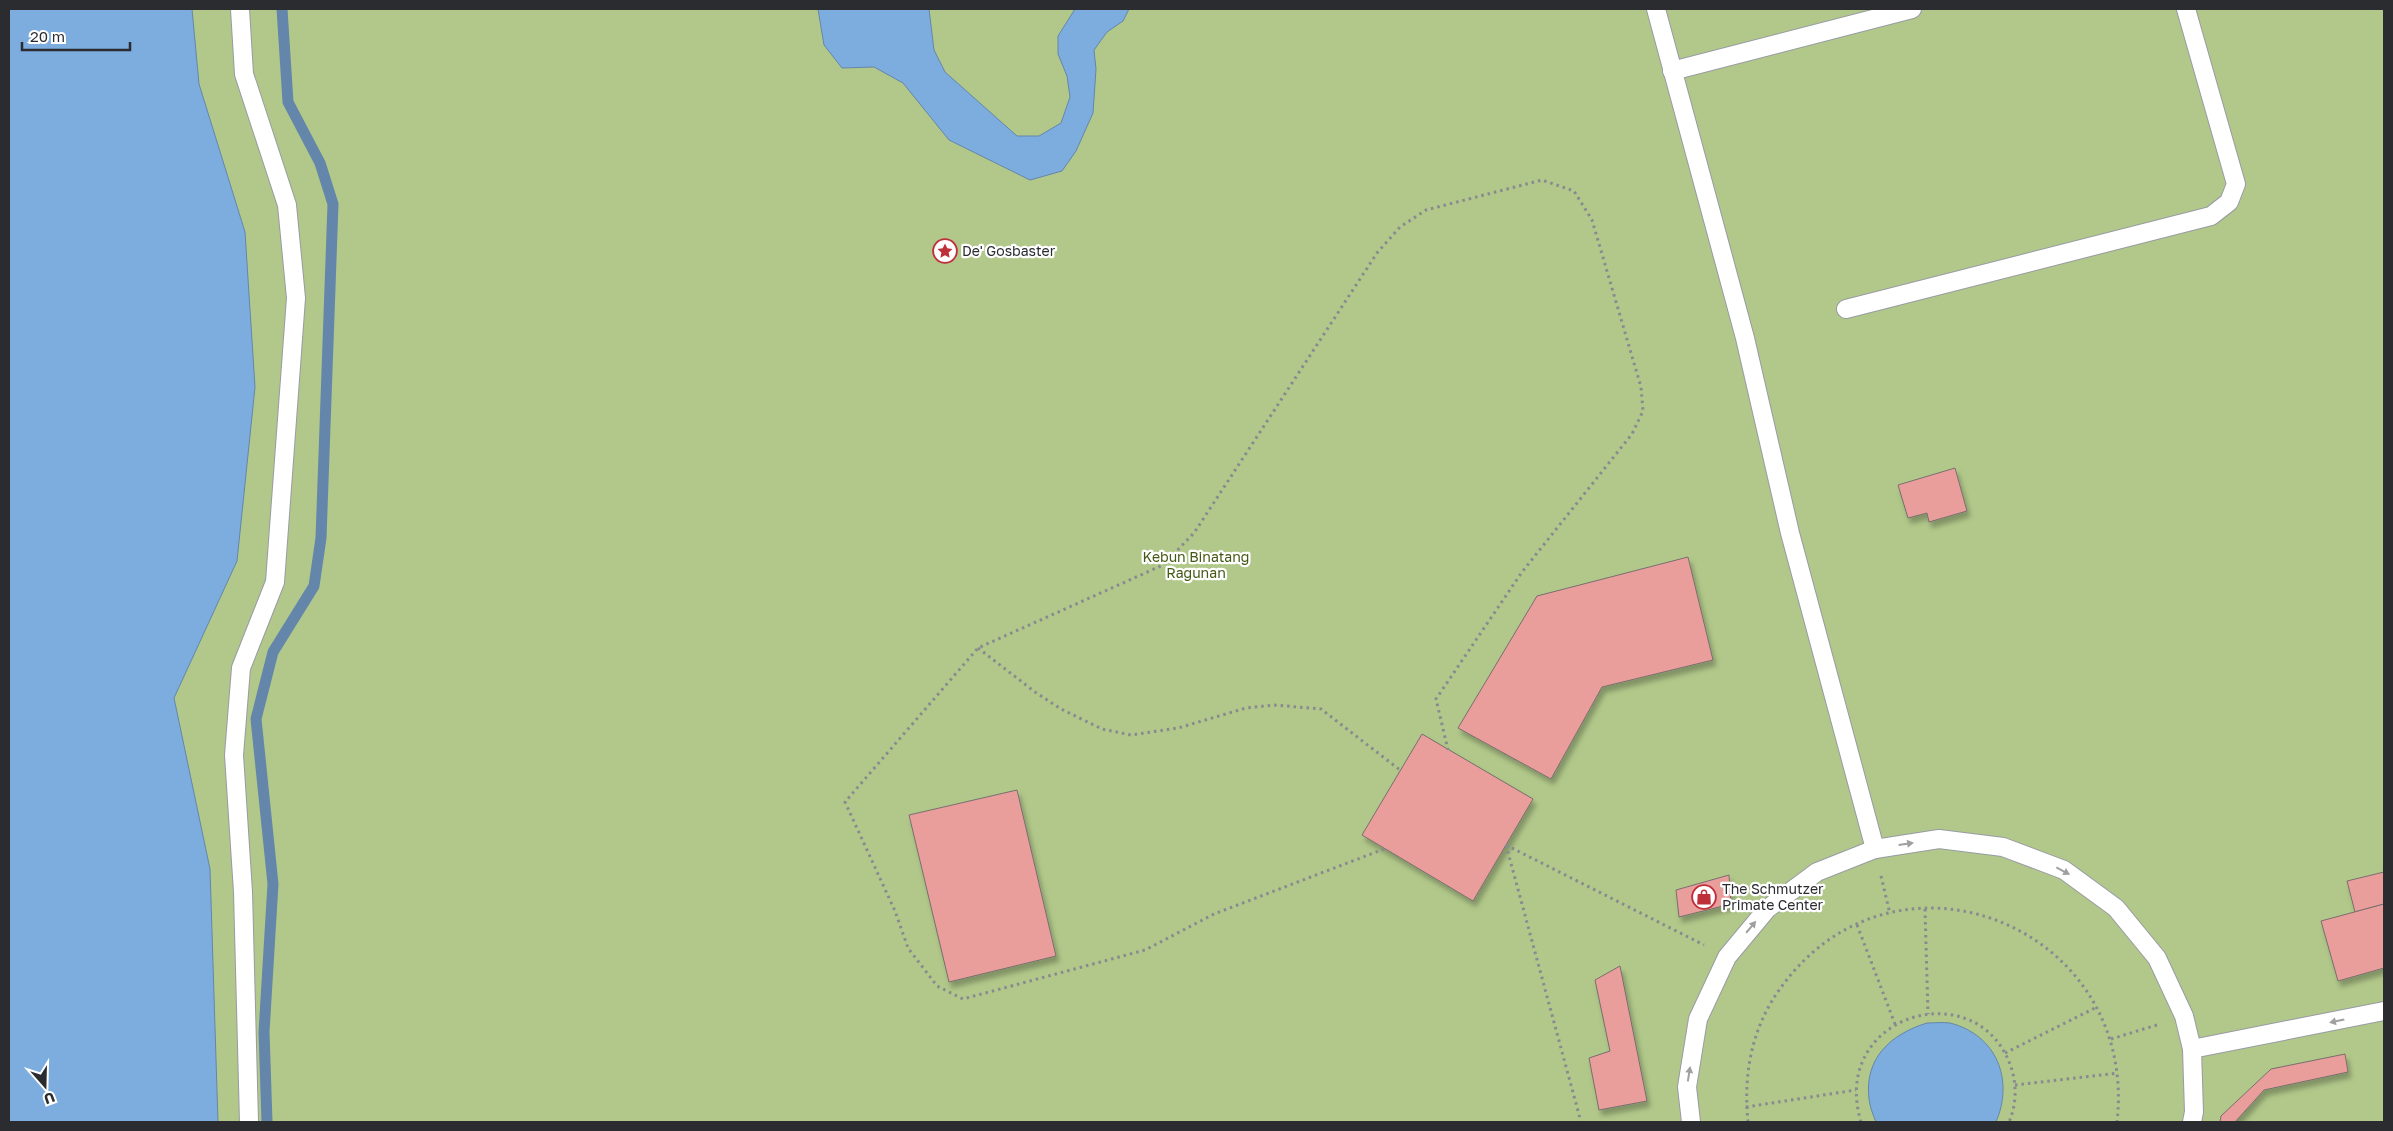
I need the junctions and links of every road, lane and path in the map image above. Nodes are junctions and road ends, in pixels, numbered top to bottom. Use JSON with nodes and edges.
{"nodes":[{"id":1,"x":240,"y":9,"type":"edge"},
{"id":2,"x":1656,"y":9,"type":"edge"},
{"id":3,"x":1912,"y":9,"type":"edge"},
{"id":4,"x":2186,"y":9,"type":"edge"},
{"id":5,"x":1672,"y":71,"type":"junction"},
{"id":6,"x":1846,"y":308,"type":"dead end"},
{"id":7,"x":978,"y":648,"type":"junction"},
{"id":8,"x":1448,"y":750,"type":"dead end"},
{"id":9,"x":1400,"y":770,"type":"dead end"},
{"id":10,"x":1384,"y":848,"type":"dead end"},
{"id":11,"x":1875,"y":849,"type":"junction"},
{"id":12,"x":1925,"y":909,"type":"junction"},
{"id":13,"x":1890,"y":914,"type":"junction"},
{"id":14,"x":1857,"y":925,"type":"junction"},
{"id":15,"x":1726,"y":957,"type":"junction"},
{"id":16,"x":2097,"y":1007,"type":"junction"},
{"id":17,"x":2384,"y":1011,"type":"edge"},
{"id":18,"x":1928,"y":1014,"type":"junction"},
{"id":19,"x":2184,"y":1016,"type":"junction"},
{"id":20,"x":1896,"y":1024,"type":"junction"},
{"id":21,"x":2111,"y":1039,"type":"junction"},
{"id":22,"x":2192,"y":1048,"type":"junction"},
{"id":23,"x":2005,"y":1053,"type":"junction"},
{"id":24,"x":2118,"y":1073,"type":"junction"},
{"id":25,"x":2015,"y":1085,"type":"junction"},
{"id":26,"x":1856,"y":1090,"type":"junction"},
{"id":27,"x":1746,"y":1107,"type":"junction"},
{"id":28,"x":249,"y":1122,"type":"edge"},
{"id":29,"x":1581,"y":1122,"type":"edge"},
{"id":30,"x":1691,"y":1122,"type":"edge"},
{"id":31,"x":1748,"y":1122,"type":"edge"},
{"id":32,"x":1861,"y":1122,"type":"edge"},
{"id":33,"x":2009,"y":1122,"type":"edge"},
{"id":34,"x":2117,"y":1122,"type":"edge"},
{"id":35,"x":2192,"y":1122,"type":"edge"}],
"edges":[{"from":1,"to":28,"type":"lane"},
{"from":2,"to":5,"type":"lane"},
{"from":3,"to":5,"type":"lane"},
{"from":4,"to":6,"type":"lane"},
{"from":5,"to":11,"type":"lane"},
{"from":7,"to":8,"type":"path"},
{"from":7,"to":9,"type":"path"},
{"from":7,"to":10,"type":"path"},
{"from":11,"to":13,"type":"path"},
{"from":15,"to":11,"type":"lane","one_way":true},
{"from":11,"to":19,"type":"lane","one_way":true},
{"from":12,"to":13,"type":"path"},
{"from":12,"to":16,"type":"path"},
{"from":12,"to":18,"type":"path"},
{"from":13,"to":14,"type":"path"},
{"from":14,"to":20,"type":"path"},
{"from":14,"to":27,"type":"path"},
{"from":15,"to":29,"type":"path"},
{"from":30,"to":15,"type":"lane","one_way":true},
{"from":16,"to":21,"type":"path"},
{"from":16,"to":23,"type":"path"},
{"from":17,"to":22,"type":"lane","one_way":true},
{"from":18,"to":20,"type":"path"},
{"from":18,"to":23,"type":"path"},
{"from":19,"to":21,"type":"path"},
{"from":19,"to":22,"type":"lane"},
{"from":20,"to":26,"type":"path"},
{"from":21,"to":24,"type":"path"},
{"from":22,"to":35,"type":"lane"},
{"from":23,"to":25,"type":"path"},
{"from":24,"to":25,"type":"path"},
{"from":24,"to":34,"type":"path"},
{"from":25,"to":33,"type":"path"},
{"from":26,"to":27,"type":"path"},
{"from":26,"to":32,"type":"path"},
{"from":27,"to":31,"type":"path"}]}
